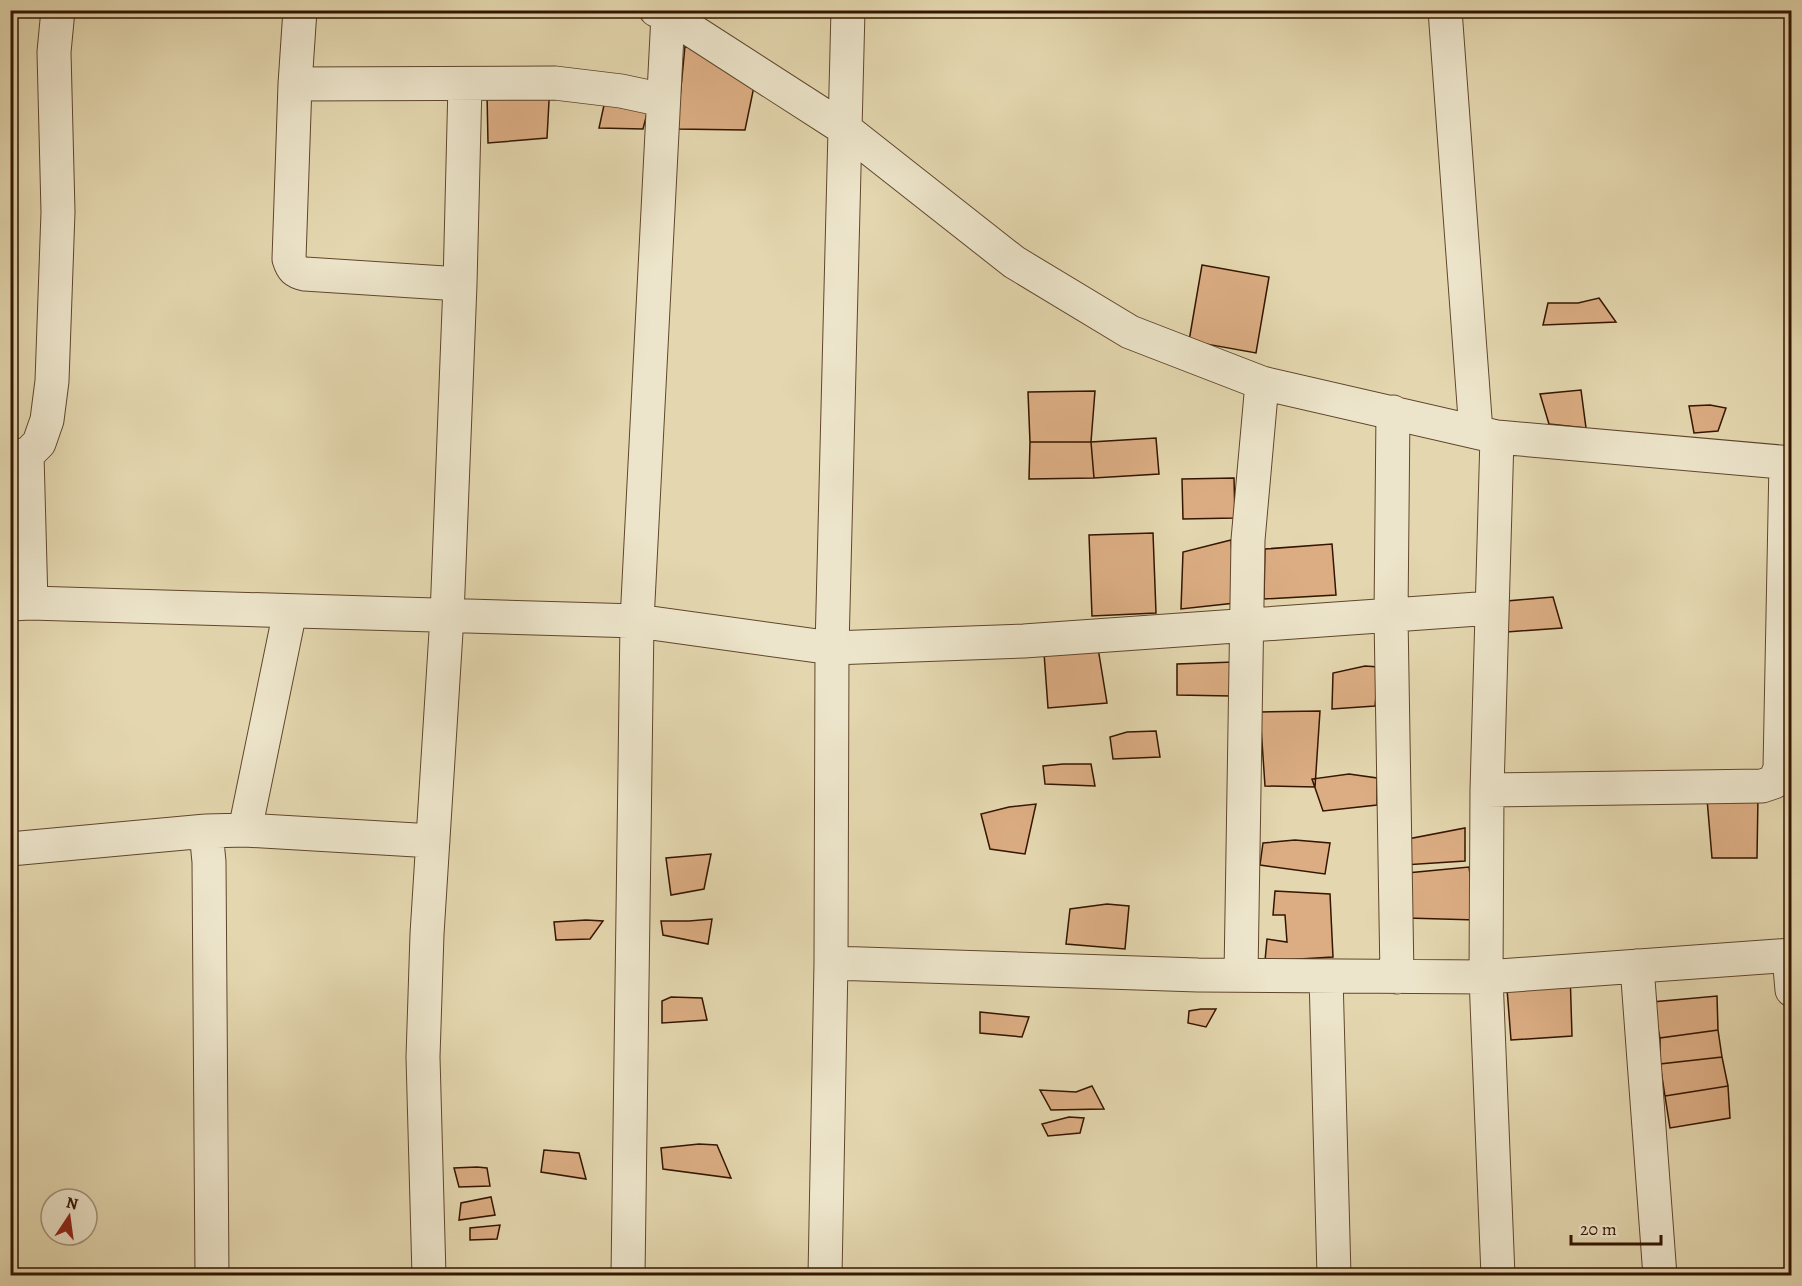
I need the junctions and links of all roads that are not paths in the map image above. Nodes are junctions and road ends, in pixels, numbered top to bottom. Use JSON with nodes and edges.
{"nodes":[{"id":1,"x":58,"y":10,"type":"edge"},
{"id":2,"x":300,"y":10,"type":"edge"},
{"id":3,"x":848,"y":10,"type":"edge"},
{"id":4,"x":1445,"y":10,"type":"edge"},
{"id":5,"x":662,"y":13,"type":"edge"},
{"id":6,"x":295,"y":84,"type":"junction"},
{"id":7,"x":465,"y":84,"type":"junction"},
{"id":8,"x":663,"y":100,"type":"junction"},
{"id":9,"x":845,"y":129,"type":"junction"},
{"id":10,"x":460,"y":284,"type":"junction"},
{"id":11,"x":1262,"y":383,"type":"junction"},
{"id":12,"x":1392,"y":412,"type":"junction"},
{"id":13,"x":1487,"y":434,"type":"junction"},
{"id":14,"x":19,"y":455,"type":"edge"},
{"id":15,"x":1789,"y":462,"type":"edge"},
{"id":16,"x":21,"y":604,"type":"edge"},
{"id":17,"x":1492,"y":608,"type":"junction"},
{"id":18,"x":290,"y":611,"type":"junction"},
{"id":19,"x":447,"y":616,"type":"junction"},
{"id":20,"x":1391,"y":616,"type":"junction"},
{"id":21,"x":637,"y":621,"type":"junction"},
{"id":22,"x":1247,"y":626,"type":"junction"},
{"id":23,"x":832,"y":648,"type":"junction"},
{"id":24,"x":1487,"y":790,"type":"junction"},
{"id":25,"x":246,"y":830,"type":"junction"},
{"id":26,"x":206,"y":831,"type":"junction"},
{"id":27,"x":433,"y":841,"type":"junction"},
{"id":28,"x":10,"y":849,"type":"edge"},
{"id":29,"x":1790,"y":956,"type":"edge"},
{"id":30,"x":831,"y":963,"type":"junction"},
{"id":31,"x":1637,"y":966,"type":"junction"},
{"id":32,"x":1241,"y":975,"type":"junction"},
{"id":33,"x":1326,"y":976,"type":"junction"},
{"id":34,"x":1397,"y":977,"type":"junction"},
{"id":35,"x":1486,"y":977,"type":"junction"},
{"id":36,"x":1791,"y":990,"type":"edge"},
{"id":37,"x":212,"y":1275,"type":"edge"},
{"id":38,"x":429,"y":1275,"type":"edge"},
{"id":39,"x":628,"y":1275,"type":"edge"},
{"id":40,"x":825,"y":1275,"type":"edge"},
{"id":41,"x":1334,"y":1275,"type":"edge"},
{"id":42,"x":1498,"y":1275,"type":"edge"},
{"id":43,"x":1660,"y":1275,"type":"edge"}],
"edges":[{"from":1,"to":14,"type":"street"},
{"from":2,"to":6,"type":"street"},
{"from":3,"to":9,"type":"street"},
{"from":4,"to":13,"type":"street"},
{"from":5,"to":8,"type":"street"},
{"from":5,"to":9,"type":"street"},
{"from":6,"to":7,"type":"street"},
{"from":6,"to":10,"type":"street"},
{"from":7,"to":8,"type":"street"},
{"from":7,"to":10,"type":"street"},
{"from":8,"to":21,"type":"street"},
{"from":9,"to":11,"type":"street"},
{"from":9,"to":23,"type":"street"},
{"from":10,"to":19,"type":"street"},
{"from":11,"to":12,"type":"street"},
{"from":11,"to":22,"type":"street"},
{"from":12,"to":13,"type":"street"},
{"from":12,"to":20,"type":"street"},
{"from":13,"to":15,"type":"street"},
{"from":13,"to":17,"type":"street"},
{"from":14,"to":16,"type":"street"},
{"from":15,"to":24,"type":"street"},
{"from":16,"to":18,"type":"street"},
{"from":17,"to":20,"type":"street"},
{"from":17,"to":24,"type":"street"},
{"from":18,"to":19,"type":"street"},
{"from":18,"to":25,"type":"street"},
{"from":19,"to":21,"type":"street"},
{"from":19,"to":27,"type":"street"},
{"from":20,"to":22,"type":"street"},
{"from":20,"to":34,"type":"street"},
{"from":21,"to":23,"type":"street"},
{"from":21,"to":39,"type":"street"},
{"from":22,"to":23,"type":"street"},
{"from":22,"to":32,"type":"street"},
{"from":23,"to":30,"type":"street"},
{"from":24,"to":35,"type":"street"},
{"from":25,"to":26,"type":"street"},
{"from":25,"to":27,"type":"street"},
{"from":26,"to":28,"type":"street"},
{"from":26,"to":37,"type":"street"},
{"from":27,"to":38,"type":"street"},
{"from":29,"to":31,"type":"street"},
{"from":29,"to":36,"type":"street"},
{"from":30,"to":32,"type":"street"},
{"from":30,"to":40,"type":"street"},
{"from":31,"to":35,"type":"street"},
{"from":31,"to":43,"type":"street"},
{"from":32,"to":33,"type":"street"},
{"from":33,"to":34,"type":"street"},
{"from":33,"to":41,"type":"street"},
{"from":34,"to":35,"type":"street"},
{"from":35,"to":42,"type":"street"}]}
